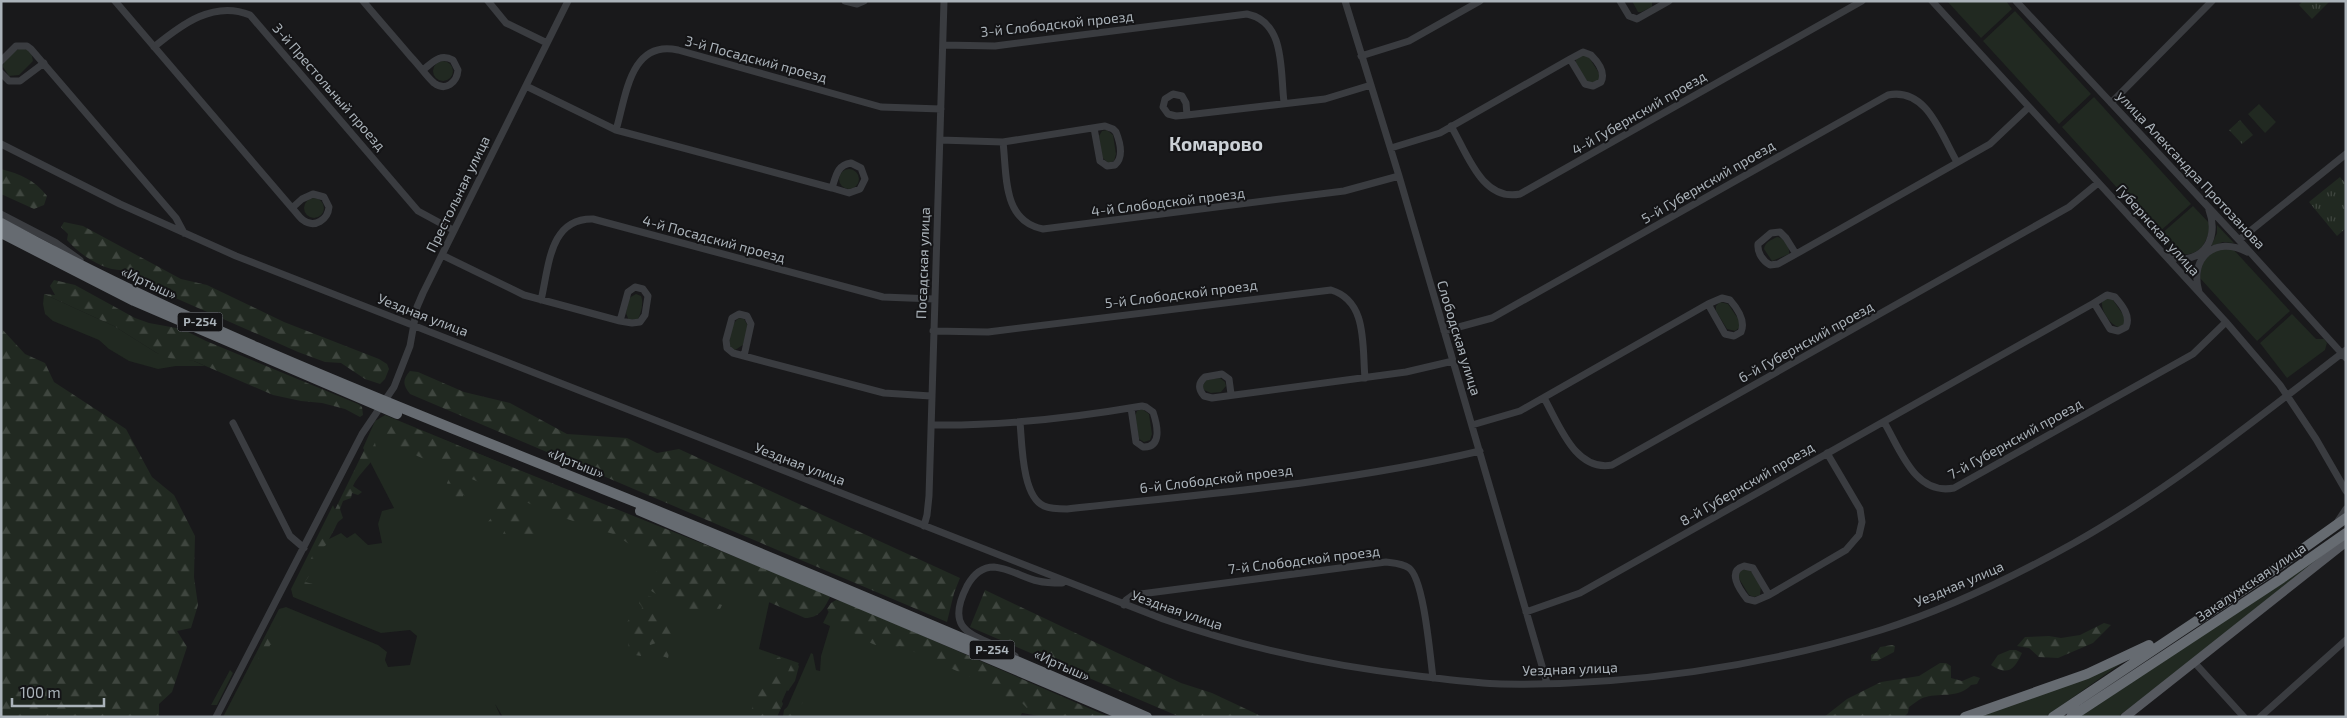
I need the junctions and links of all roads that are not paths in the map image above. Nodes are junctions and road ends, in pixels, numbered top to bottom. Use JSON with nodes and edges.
{"nodes":[{"id":1,"x":115,"y":1,"type":"edge"},
{"id":2,"x":363,"y":1,"type":"edge"},
{"id":3,"x":488,"y":1,"type":"edge"},
{"id":4,"x":568,"y":1,"type":"edge"},
{"id":5,"x":845,"y":1,"type":"edge"},
{"id":6,"x":864,"y":1,"type":"edge"},
{"id":7,"x":944,"y":1,"type":"edge"},
{"id":8,"x":1345,"y":1,"type":"edge"},
{"id":9,"x":1480,"y":1,"type":"edge"},
{"id":10,"x":1620,"y":1,"type":"edge"},
{"id":11,"x":1669,"y":1,"type":"edge"},
{"id":12,"x":1862,"y":1,"type":"edge"},
{"id":13,"x":1932,"y":1,"type":"edge"},
{"id":14,"x":2016,"y":1,"type":"edge"},
{"id":15,"x":2212,"y":1,"type":"edge"},
{"id":16,"x":228,"y":2,"type":"edge"},
{"id":17,"x":1657,"y":4,"type":"edge"},
{"id":18,"x":203,"y":6,"type":"dead end"},
{"id":19,"x":547,"y":43,"type":"junction"},
{"id":20,"x":943,"y":45,"type":"junction"},
{"id":21,"x":154,"y":48,"type":"junction"},
{"id":22,"x":1361,"y":56,"type":"junction"},
{"id":23,"x":1570,"y":59,"type":"junction"},
{"id":24,"x":1,"y":60,"type":"edge"},
{"id":25,"x":44,"y":63,"type":"junction"},
{"id":26,"x":423,"y":70,"type":"junction"},
{"id":27,"x":1,"y":74,"type":"edge"},
{"id":28,"x":526,"y":86,"type":"junction"},
{"id":29,"x":1371,"y":86,"type":"junction"},
{"id":30,"x":1284,"y":102,"type":"junction"},
{"id":31,"x":2111,"y":103,"type":"junction"},
{"id":32,"x":2029,"y":107,"type":"junction"},
{"id":33,"x":941,"y":109,"type":"junction"},
{"id":34,"x":1187,"y":115,"type":"dead end"},
{"id":35,"x":1451,"y":126,"type":"junction"},
{"id":36,"x":1094,"y":128,"type":"junction"},
{"id":37,"x":616,"y":130,"type":"junction"},
{"id":38,"x":940,"y":140,"type":"junction"},
{"id":39,"x":1003,"y":142,"type":"junction"},
{"id":40,"x":1,"y":144,"type":"edge"},
{"id":41,"x":1391,"y":148,"type":"junction"},
{"id":42,"x":2346,"y":154,"type":"edge"},
{"id":43,"x":1957,"y":162,"type":"junction"},
{"id":44,"x":1399,"y":176,"type":"junction"},
{"id":45,"x":2098,"y":183,"type":"junction"},
{"id":46,"x":832,"y":188,"type":"junction"},
{"id":47,"x":2208,"y":207,"type":"junction"},
{"id":48,"x":292,"y":208,"type":"junction"},
{"id":49,"x":1,"y":214,"type":"edge"},
{"id":50,"x":1,"y":223,"type":"edge"},
{"id":51,"x":454,"y":230,"type":"junction"},
{"id":52,"x":184,"y":233,"type":"junction"},
{"id":53,"x":1,"y":234,"type":"edge"},
{"id":54,"x":2239,"y":240,"type":"junction"},
{"id":55,"x":2161,"y":253,"type":"junction"},
{"id":56,"x":442,"y":254,"type":"junction"},
{"id":57,"x":1796,"y":254,"type":"junction"},
{"id":58,"x":2252,"y":254,"type":"junction"},
{"id":59,"x":94,"y":272,"type":"junction"},
{"id":60,"x":2200,"y":294,"type":"junction"},
{"id":61,"x":934,"y":299,"type":"junction"},
{"id":62,"x":541,"y":300,"type":"junction"},
{"id":63,"x":2094,"y":303,"type":"junction"},
{"id":64,"x":1708,"y":304,"type":"junction"},
{"id":65,"x":620,"y":321,"type":"junction"},
{"id":66,"x":2226,"y":322,"type":"junction"},
{"id":67,"x":415,"y":326,"type":"junction"},
{"id":68,"x":933,"y":331,"type":"junction"},
{"id":69,"x":1444,"y":331,"type":"junction"},
{"id":70,"x":2344,"y":354,"type":"edge"},
{"id":71,"x":744,"y":356,"type":"junction"},
{"id":72,"x":1453,"y":361,"type":"junction"},
{"id":73,"x":1365,"y":378,"type":"junction"},
{"id":74,"x":1231,"y":394,"type":"junction"},
{"id":75,"x":931,"y":396,"type":"junction"},
{"id":76,"x":2288,"y":396,"type":"junction"},
{"id":77,"x":1544,"y":398,"type":"junction"},
{"id":78,"x":382,"y":404,"type":"junction"},
{"id":79,"x":1131,"y":408,"type":"junction"},
{"id":80,"x":1020,"y":422,"type":"junction"},
{"id":81,"x":1884,"y":422,"type":"junction"},
{"id":82,"x":233,"y":423,"type":"dead end"},
{"id":83,"x":932,"y":425,"type":"junction"},
{"id":84,"x":1472,"y":425,"type":"junction"},
{"id":85,"x":1480,"y":451,"type":"junction"},
{"id":86,"x":1827,"y":453,"type":"junction"},
{"id":87,"x":2346,"y":490,"type":"edge"},
{"id":88,"x":2346,"y":509,"type":"edge"},
{"id":89,"x":2346,"y":518,"type":"edge"},
{"id":90,"x":924,"y":526,"type":"junction"},
{"id":91,"x":2330,"y":530,"type":"junction"},
{"id":92,"x":2346,"y":533,"type":"edge"},
{"id":93,"x":2346,"y":542,"type":"edge"},
{"id":94,"x":304,"y":548,"type":"junction"},
{"id":95,"x":1069,"y":584,"type":"junction"},
{"id":96,"x":1768,"y":595,"type":"junction"},
{"id":97,"x":1124,"y":605,"type":"junction"},
{"id":98,"x":1526,"y":612,"type":"junction"},
{"id":99,"x":2182,"y":629,"type":"junction"},
{"id":100,"x":2346,"y":640,"type":"edge"},
{"id":101,"x":2194,"y":662,"type":"junction"},
{"id":102,"x":1028,"y":665,"type":"junction"},
{"id":103,"x":1433,"y":678,"type":"junction"},
{"id":104,"x":1546,"y":682,"type":"junction"},
{"id":105,"x":216,"y":717,"type":"edge"},
{"id":106,"x":1127,"y":717,"type":"edge"},
{"id":107,"x":1147,"y":717,"type":"edge"},
{"id":108,"x":1965,"y":717,"type":"edge"},
{"id":109,"x":2053,"y":717,"type":"edge"},
{"id":110,"x":2071,"y":717,"type":"edge"},
{"id":111,"x":2125,"y":717,"type":"edge"},
{"id":112,"x":2244,"y":717,"type":"edge"},
{"id":113,"x":2260,"y":717,"type":"edge"}],
"edges":[{"from":1,"to":21,"type":"street"},
{"from":2,"to":26,"type":"street"},
{"from":3,"to":19,"type":"street"},
{"from":4,"to":19,"type":"street","name":"Престольная улица"},
{"from":5,"to":6,"type":"street"},
{"from":7,"to":20,"type":"street","name":"Посадская улица"},
{"from":8,"to":22,"type":"street","name":"Слободская улица"},
{"from":9,"to":22,"type":"street"},
{"from":10,"to":17,"type":"street"},
{"from":11,"to":17,"type":"street"},
{"from":12,"to":35,"type":"street","name":"4-й Губернский проезд"},
{"from":13,"to":32,"type":"street","name":"Губернская улица"},
{"from":14,"to":31,"type":"street","name":"улица Александра Протозанова"},
{"from":15,"to":31,"type":"street"},
{"from":16,"to":51,"type":"street","name":"3-й Престольный проезд"},
{"from":18,"to":21,"type":"street"},
{"from":19,"to":28,"type":"street","name":"Престольная улица"},
{"from":20,"to":30,"type":"street","name":"3-й Слободской проезд"},
{"from":20,"to":33,"type":"street","name":"Посадская улица"},
{"from":21,"to":48,"type":"street"},
{"from":22,"to":29,"type":"street","name":"Слободская улица"},
{"from":23,"to":23,"type":"street"},
{"from":23,"to":35,"type":"street"},
{"from":24,"to":25,"type":"street"},
{"from":25,"to":27,"type":"street"},
{"from":25,"to":52,"type":"street"},
{"from":26,"to":26,"type":"street"},
{"from":28,"to":37,"type":"street"},
{"from":28,"to":51,"type":"street","name":"Престольная улица"},
{"from":29,"to":30,"type":"street"},
{"from":29,"to":41,"type":"street","name":"Слободская улица"},
{"from":30,"to":34,"type":"street"},
{"from":31,"to":47,"type":"street","name":"улица Александра Протозанова"},
{"from":32,"to":43,"type":"street"},
{"from":32,"to":45,"type":"street","name":"Губернская улица"},
{"from":33,"to":37,"type":"street","name":"3-й Посадский проезд"},
{"from":33,"to":38,"type":"street","name":"Посадская улица"},
{"from":35,"to":41,"type":"street"},
{"from":36,"to":36,"type":"street"},
{"from":36,"to":39,"type":"street"},
{"from":37,"to":46,"type":"street"},
{"from":38,"to":39,"type":"street"},
{"from":38,"to":61,"type":"street","name":"Посадская улица"},
{"from":39,"to":44,"type":"street","name":"4-й Слободской проезд"},
{"from":40,"to":52,"type":"street","name":"Уездная улица"},
{"from":41,"to":44,"type":"street","name":"Слободская улица"},
{"from":42,"to":54,"type":"street"},
{"from":43,"to":57,"type":"street"},
{"from":43,"to":69,"type":"street","name":"5-й Губернский проезд"},
{"from":44,"to":69,"type":"street","name":"Слободская улица"},
{"from":45,"to":55,"type":"street","name":"Губернская улица"},
{"from":45,"to":77,"type":"street","name":"6-й Губернский проезд"},
{"from":46,"to":46,"type":"street"},
{"from":47,"to":54,"type":"street","name":"улица Александра Протозанова"},
{"from":47,"to":55,"type":"street"},
{"from":48,"to":48,"type":"street"},
{"from":49,"to":59,"type":"street"},
{"from":50,"to":59,"type":"highway","name":"«Иртыш»","number":"Р-254"},
{"from":51,"to":56,"type":"street","name":"Престольная улица"},
{"from":52,"to":67,"type":"street","name":"Уездная улица"},
{"from":53,"to":78,"type":"highway","name":"«Иртыш»","number":"Р-254"},
{"from":54,"to":58,"type":"street","name":"улица Александра Протозанова"},
{"from":55,"to":60,"type":"street","name":"Губернская улица"},
{"from":56,"to":62,"type":"street"},
{"from":56,"to":67,"type":"street","name":"Престольная улица"},
{"from":57,"to":57,"type":"street"},
{"from":58,"to":60,"type":"street"},
{"from":58,"to":70,"type":"street","name":"улица Александра Протозанова"},
{"from":59,"to":78,"type":"highway","name":"«Иртыш»","number":"Р-254"},
{"from":60,"to":66,"type":"street","name":"Губернская улица"},
{"from":61,"to":62,"type":"street","name":"4-й Посадский проезд"},
{"from":61,"to":68,"type":"street","name":"Посадская улица"},
{"from":62,"to":65,"type":"street"},
{"from":63,"to":63,"type":"street"},
{"from":63,"to":81,"type":"street"},
{"from":64,"to":64,"type":"street"},
{"from":64,"to":77,"type":"street"},
{"from":65,"to":65,"type":"street"},
{"from":66,"to":76,"type":"street","name":"Губернская улица"},
{"from":66,"to":81,"type":"street","name":"7-й Губернский проезд"},
{"from":67,"to":78,"type":"street","name":"Престольная улица"},
{"from":67,"to":90,"type":"street","name":"Уездная улица"},
{"from":68,"to":73,"type":"street","name":"5-й Слободской проезд"},
{"from":68,"to":75,"type":"street","name":"Посадская улица"},
{"from":69,"to":72,"type":"street","name":"Слободская улица"},
{"from":70,"to":76,"type":"street","name":"Уездная улица"},
{"from":71,"to":71,"type":"street"},
{"from":71,"to":75,"type":"street"},
{"from":72,"to":73,"type":"street"},
{"from":72,"to":84,"type":"street","name":"Слободская улица"},
{"from":73,"to":74,"type":"street"},
{"from":74,"to":74,"type":"street"},
{"from":75,"to":83,"type":"street","name":"Посадская улица"},
{"from":76,"to":87,"type":"street","name":"Губернская улица"},
{"from":76,"to":104,"type":"street","name":"Уездная улица"},
{"from":77,"to":84,"type":"street"},
{"from":78,"to":94,"type":"street","name":"Престольная улица"},
{"from":78,"to":102,"type":"highway","name":"«Иртыш»","number":"Р-254"},
{"from":78,"to":106,"type":"highway","name":"«Иртыш»","number":"Р-254"},
{"from":79,"to":79,"type":"street"},
{"from":79,"to":80,"type":"street"},
{"from":80,"to":83,"type":"street"},
{"from":80,"to":85,"type":"street","name":"6-й Слободской проезд"},
{"from":81,"to":86,"type":"street"},
{"from":82,"to":94,"type":"street"},
{"from":83,"to":90,"type":"street","name":"Посадская улица"},
{"from":84,"to":85,"type":"street","name":"Слободская улица"},
{"from":85,"to":98,"type":"street","name":"Слободская улица"},
{"from":86,"to":96,"type":"street","name":"8-й Губернский проезд"},
{"from":86,"to":98,"type":"street","name":"8-й Губернский проезд"},
{"from":88,"to":91,"type":"street"},
{"from":89,"to":91,"type":"highway"},
{"from":90,"to":95,"type":"street","name":"Уездная улица"},
{"from":91,"to":99,"type":"highway"},
{"from":92,"to":110,"type":"highway","name":"Закалужская улица"},
{"from":93,"to":101,"type":"main road"},
{"from":94,"to":105,"type":"street","name":"Престольная улица"},
{"from":95,"to":97,"type":"street","name":"Уездная улица"},
{"from":95,"to":102,"type":"street"},
{"from":96,"to":96,"type":"street","name":"8-й Губернский проезд"},
{"from":97,"to":103,"type":"street","name":"Уездная улица"},
{"from":97,"to":103,"type":"street","name":"7-й Слободской проезд"},
{"from":98,"to":104,"type":"street","name":"Слободская улица"},
{"from":99,"to":108,"type":"highway"},
{"from":99,"to":109,"type":"highway"},
{"from":100,"to":113,"type":"street"},
{"from":101,"to":111,"type":"main road"},
{"from":101,"to":112,"type":"street"},
{"from":102,"to":107,"type":"highway","name":"«Иртыш»","number":"Р-254"},
{"from":103,"to":104,"type":"street","name":"Уездная улица"}]}
